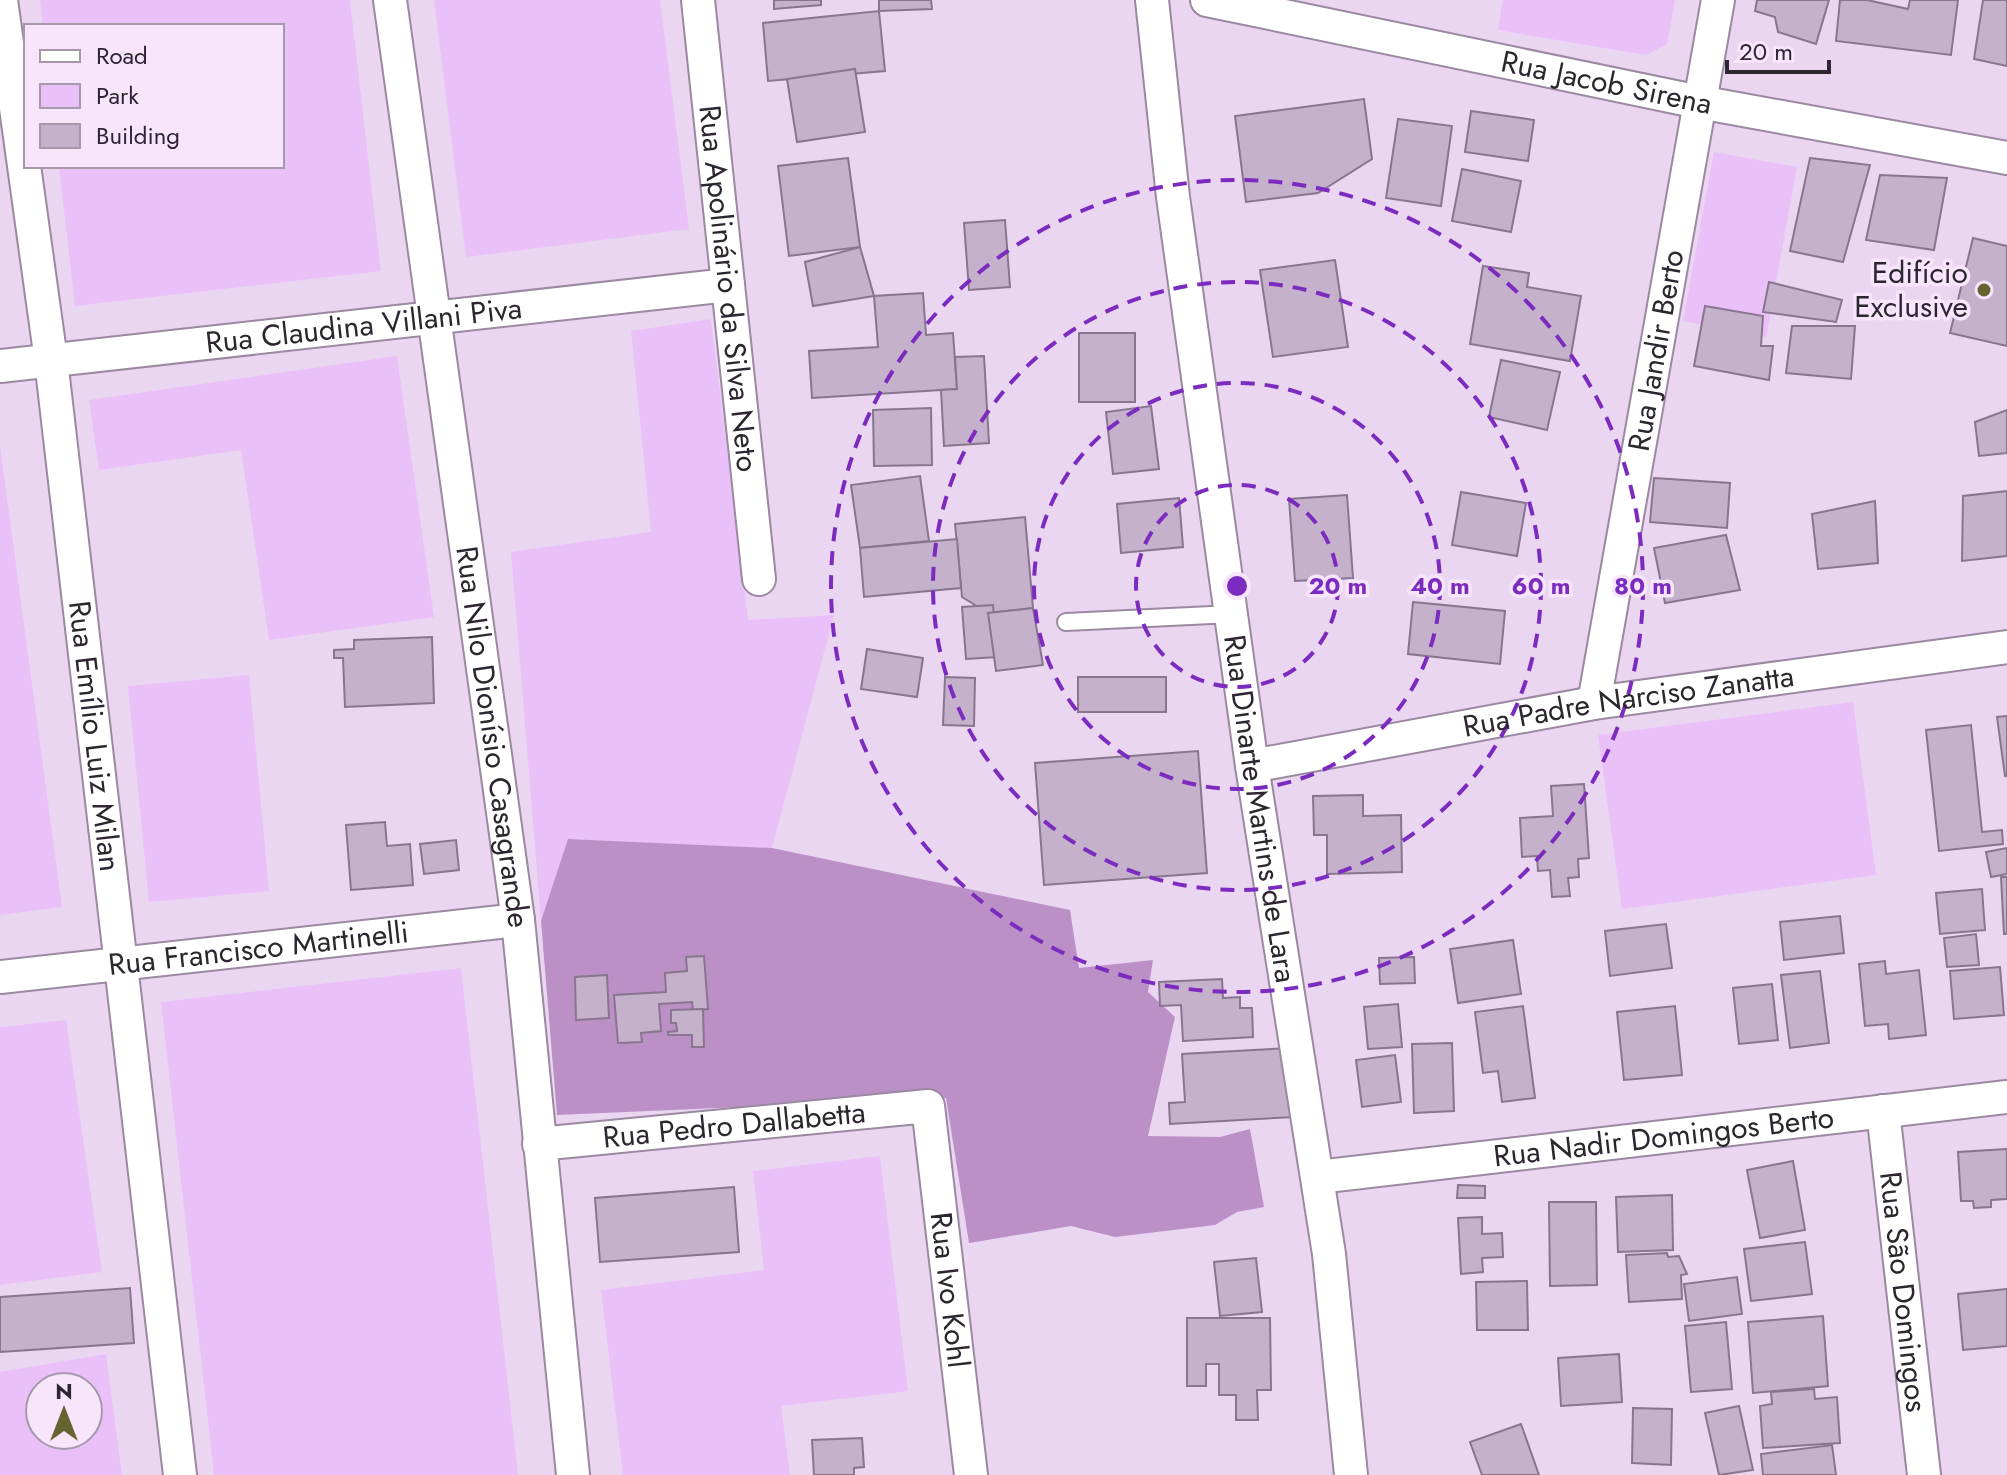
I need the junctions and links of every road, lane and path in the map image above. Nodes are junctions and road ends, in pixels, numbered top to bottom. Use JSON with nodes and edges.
{"nodes":[{"id":1,"x":1,"y":0,"type":"edge"},
{"id":2,"x":390,"y":0,"type":"edge"},
{"id":3,"x":698,"y":0,"type":"edge"},
{"id":4,"x":1152,"y":0,"type":"edge"},
{"id":5,"x":1207,"y":0,"type":"edge"},
{"id":6,"x":1718,"y":0,"type":"edge"},
{"id":7,"x":1699,"y":102,"type":"junction"},
{"id":8,"x":2007,"y":158,"type":"edge"},
{"id":9,"x":24,"y":166,"type":"edge"},
{"id":10,"x":24,"y":168,"type":"edge"},
{"id":11,"x":728,"y":285,"type":"junction"},
{"id":12,"x":434,"y":318,"type":"junction"},
{"id":13,"x":51,"y":360,"type":"junction"},
{"id":14,"x":0,"y":366,"type":"edge"},
{"id":15,"x":759,"y":579,"type":"dead end"},
{"id":16,"x":1232,"y":614,"type":"junction"},
{"id":17,"x":1066,"y":622,"type":"dead end"},
{"id":18,"x":2007,"y":647,"type":"edge"},
{"id":19,"x":1594,"y":703,"type":"junction"},
{"id":20,"x":1252,"y":766,"type":"junction"},
{"id":21,"x":518,"y":920,"type":"junction"},
{"id":22,"x":123,"y":962,"type":"junction"},
{"id":23,"x":0,"y":977,"type":"edge"},
{"id":24,"x":2007,"y":1097,"type":"edge"},
{"id":25,"x":928,"y":1106,"type":"joint"},
{"id":26,"x":1883,"y":1111,"type":"junction"},
{"id":27,"x":539,"y":1144,"type":"junction"},
{"id":28,"x":1318,"y":1177,"type":"junction"},
{"id":29,"x":180,"y":1475,"type":"edge"},
{"id":30,"x":573,"y":1475,"type":"edge"},
{"id":31,"x":971,"y":1475,"type":"edge"},
{"id":32,"x":1351,"y":1475,"type":"edge"},
{"id":33,"x":1924,"y":1475,"type":"edge"}],
"edges":[{"from":1,"to":9,"type":"street","name":"Rua Emílio Luiz Milan"},
{"from":2,"to":12,"type":"street","name":"Rua Nilo Dionísio Casagrande"},
{"from":3,"to":11,"type":"street","name":"Rua Apolinário da Silva Neto"},
{"from":4,"to":16,"type":"street","name":"Rua Dinarte Martins de Lara"},
{"from":5,"to":7,"type":"street","name":"Rua Jacob Sirena"},
{"from":6,"to":7,"type":"street","name":"Rua Jandir Berto"},
{"from":7,"to":8,"type":"street","name":"Rua Jacob Sirena"},
{"from":7,"to":19,"type":"street","name":"Rua Jandir Berto"},
{"from":10,"to":13,"type":"street","name":"Rua Emílio Luiz Milan"},
{"from":11,"to":12,"type":"street","name":"Rua Claudina Villani Piva"},
{"from":11,"to":15,"type":"street","name":"Rua Apolinário da Silva Neto"},
{"from":12,"to":13,"type":"street","name":"Rua Claudina Villani Piva"},
{"from":12,"to":21,"type":"street","name":"Rua Nilo Dionísio Casagrande"},
{"from":13,"to":14,"type":"street","name":"Rua Claudina Villani Piva"},
{"from":13,"to":22,"type":"street","name":"Rua Emílio Luiz Milan"},
{"from":16,"to":17,"type":"lane"},
{"from":16,"to":20,"type":"street","name":"Rua Dinarte Martins de Lara"},
{"from":18,"to":19,"type":"street","name":"Rua Padre Narciso Zanatta"},
{"from":19,"to":20,"type":"street","name":"Rua Padre Narciso Zanatta"},
{"from":20,"to":28,"type":"street","name":"Rua Dinarte Martins de Lara"},
{"from":21,"to":22,"type":"street","name":"Rua Francisco Martinelli"},
{"from":21,"to":27,"type":"street","name":"Rua Nilo Dionísio Casagrande"},
{"from":22,"to":23,"type":"street","name":"Rua Francisco Martinelli"},
{"from":22,"to":29,"type":"street","name":"Rua Emílio Luiz Milan"},
{"from":24,"to":26,"type":"street","name":"Rua Nadir Domingos Berto"},
{"from":25,"to":27,"type":"street","name":"Rua Pedro Dallabetta"},
{"from":25,"to":31,"type":"street","name":"Rua Ivo Kohl"},
{"from":26,"to":28,"type":"street","name":"Rua Nadir Domingos Berto"},
{"from":26,"to":33,"type":"street","name":"Rua São Domingos"},
{"from":27,"to":30,"type":"street","name":"Rua Nilo Dionísio Casagrande"},
{"from":28,"to":32,"type":"street","name":"Rua Dinarte Martins de Lara"}]}
